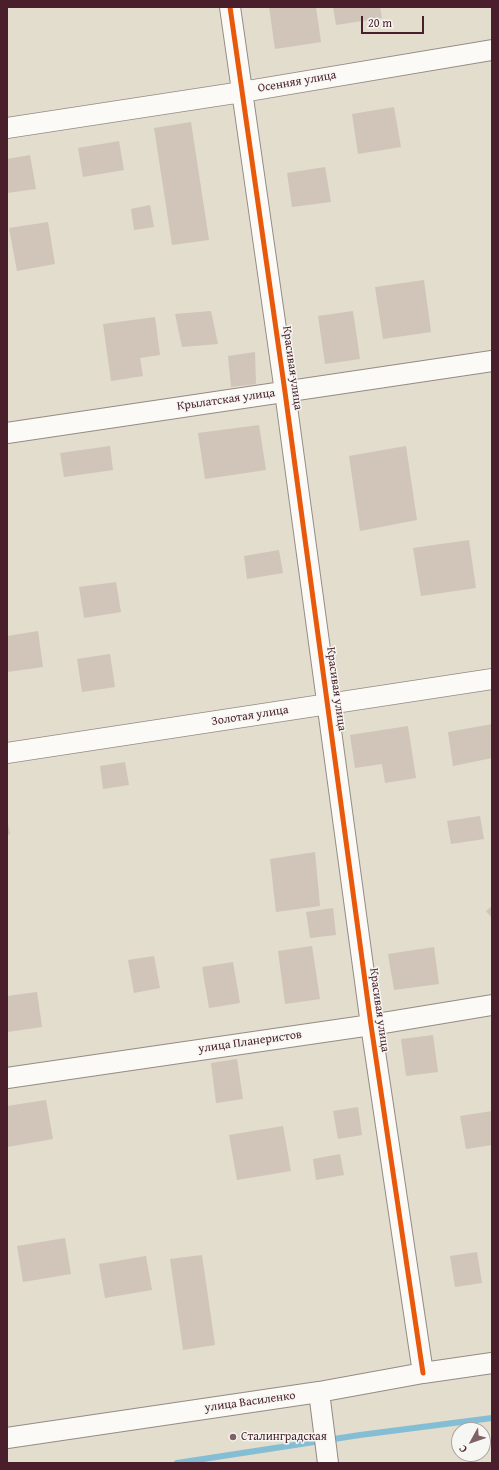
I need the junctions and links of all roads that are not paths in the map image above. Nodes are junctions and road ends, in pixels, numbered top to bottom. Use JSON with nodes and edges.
{"nodes":[{"id":1,"x":230,"y":7,"type":"edge"},
{"id":2,"x":492,"y":50,"type":"edge"},
{"id":3,"x":242,"y":92,"type":"junction"},
{"id":4,"x":7,"y":128,"type":"edge"},
{"id":5,"x":492,"y":361,"type":"edge"},
{"id":6,"x":286,"y":392,"type":"junction"},
{"id":7,"x":7,"y":432,"type":"edge"},
{"id":8,"x":492,"y":679,"type":"edge"},
{"id":9,"x":328,"y":704,"type":"junction"},
{"id":10,"x":7,"y":753,"type":"edge"},
{"id":11,"x":492,"y":1005,"type":"edge"},
{"id":12,"x":371,"y":1025,"type":"junction"},
{"id":13,"x":7,"y":1078,"type":"edge"},
{"id":14,"x":492,"y":1363,"type":"edge"},
{"id":15,"x":423,"y":1373,"type":"junction"},
{"id":16,"x":319,"y":1392,"type":"junction"},
{"id":17,"x":7,"y":1438,"type":"edge"},
{"id":18,"x":328,"y":1463,"type":"edge"}],
"edges":[{"from":1,"to":3,"type":"street","name":"Красивая улица"},
{"from":2,"to":3,"type":"street","name":"Осенняя улица"},
{"from":3,"to":4,"type":"street","name":"Осенняя улица"},
{"from":3,"to":6,"type":"street","name":"Красивая улица"},
{"from":5,"to":6,"type":"street","name":"Крылатская улица"},
{"from":6,"to":7,"type":"street","name":"Крылатская улица"},
{"from":6,"to":9,"type":"street","name":"Красивая улица"},
{"from":8,"to":9,"type":"street","name":"Золотая улица"},
{"from":9,"to":10,"type":"street","name":"Золотая улица"},
{"from":9,"to":12,"type":"street","name":"Красивая улица"},
{"from":11,"to":12,"type":"street","name":"улица Планеристов"},
{"from":12,"to":13,"type":"street","name":"улица Планеристов"},
{"from":12,"to":15,"type":"street","name":"Красивая улица"},
{"from":14,"to":15,"type":"street","name":"улица Василенко"},
{"from":15,"to":16,"type":"street","name":"улица Василенко"},
{"from":16,"to":17,"type":"street","name":"улица Василенко"},
{"from":16,"to":18,"type":"street"}]}
